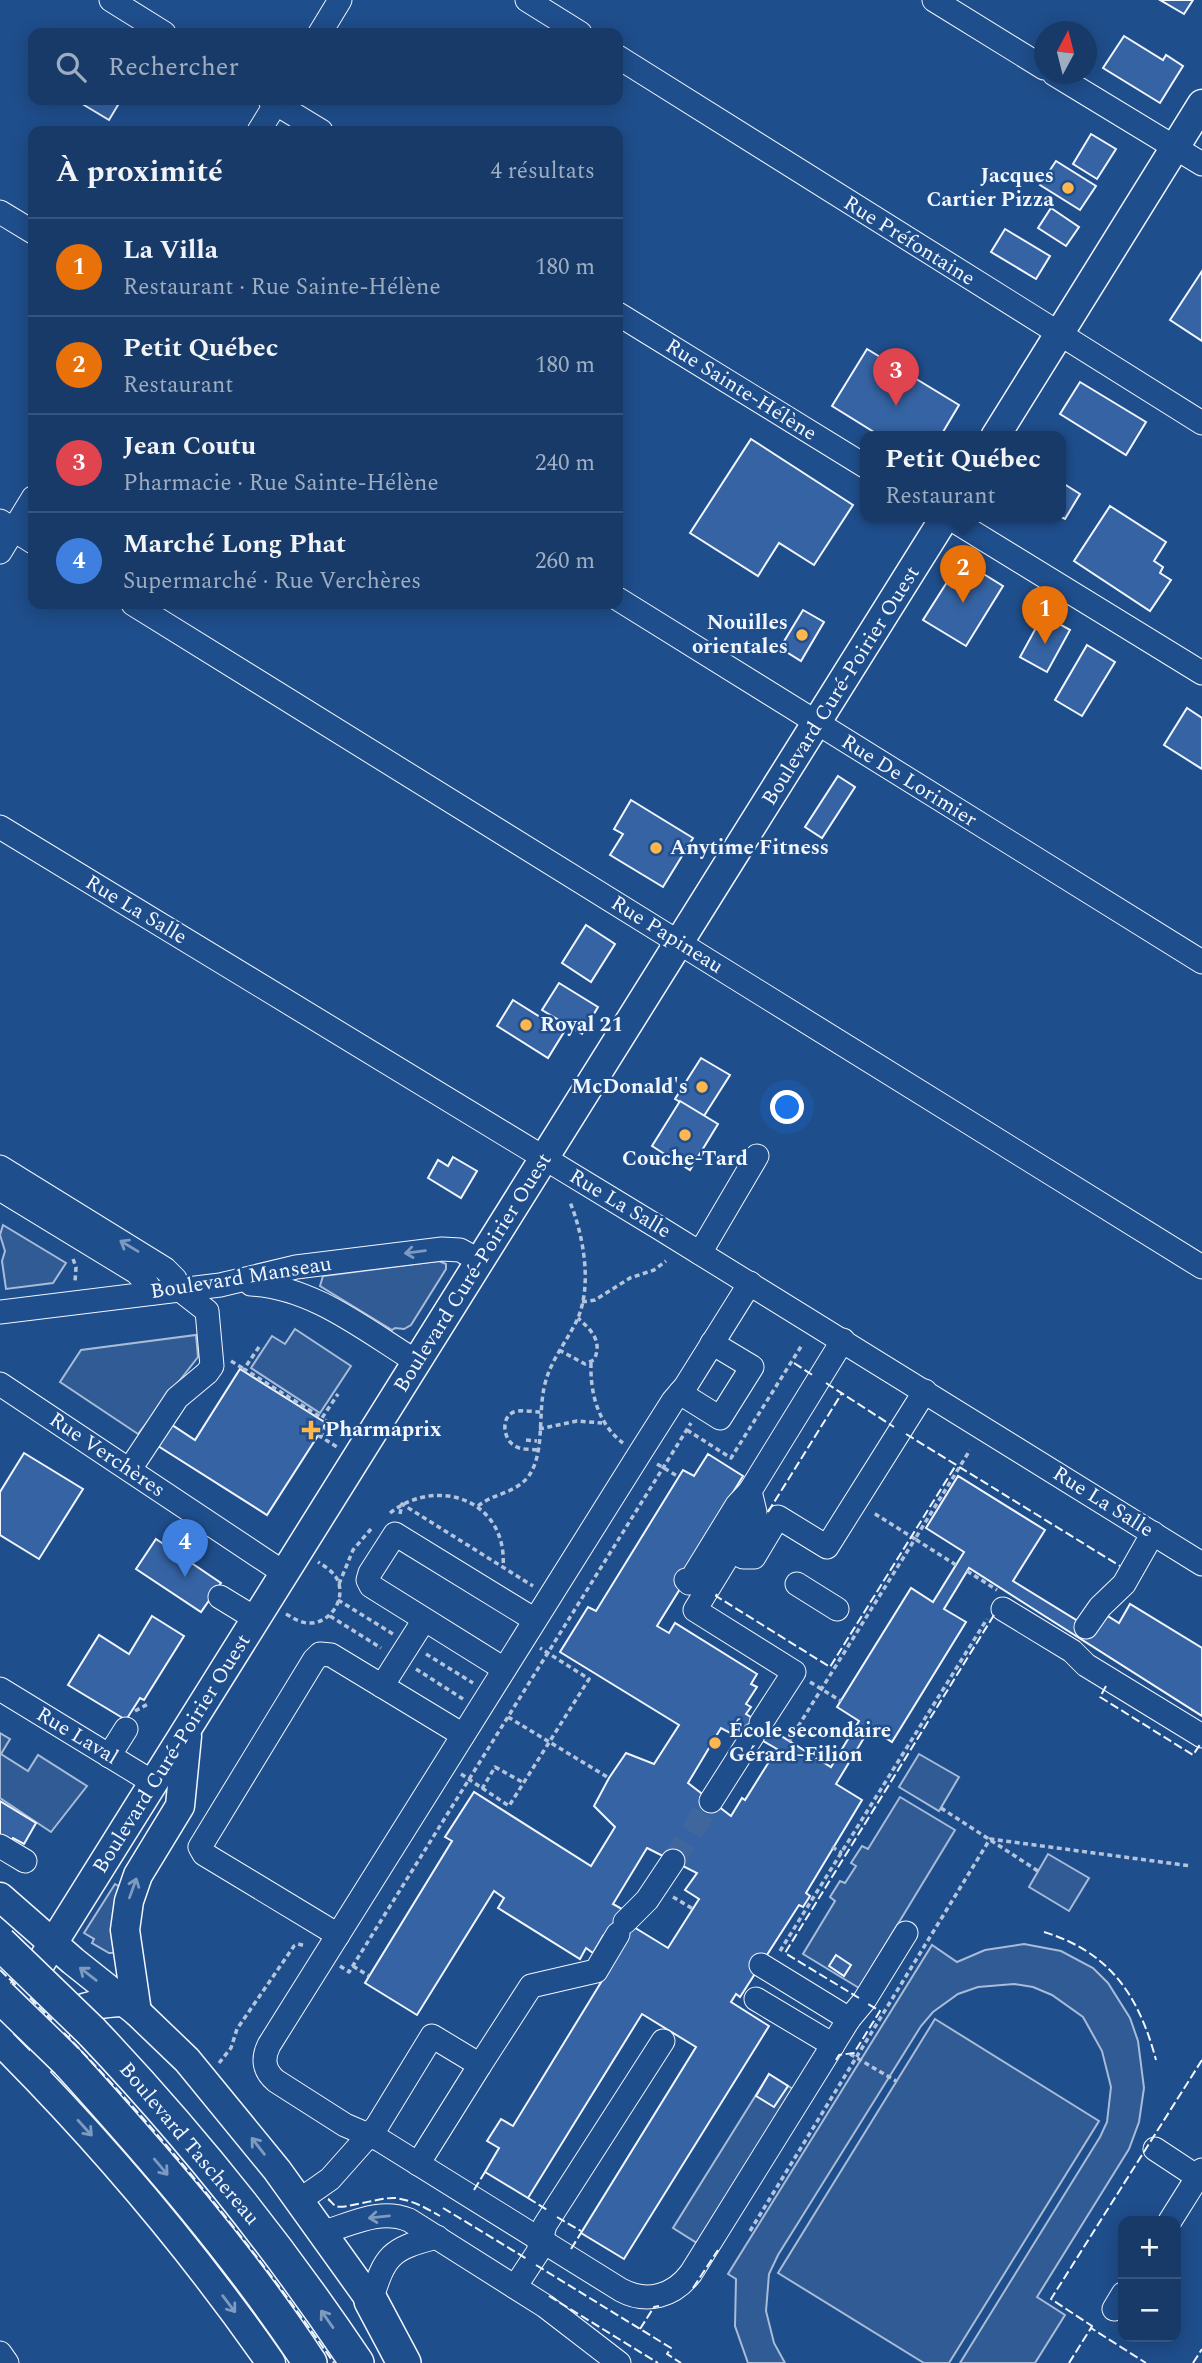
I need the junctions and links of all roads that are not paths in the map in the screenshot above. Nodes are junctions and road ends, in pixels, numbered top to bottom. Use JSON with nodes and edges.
{"nodes":[{"id":1,"x":111,"y":0,"type":"edge"},
{"id":2,"x":340,"y":0,"type":"edge"},
{"id":3,"x":527,"y":0,"type":"edge"},
{"id":4,"x":934,"y":0,"type":"edge"},
{"id":5,"x":156,"y":28,"type":"edge"},
{"id":6,"x":323,"y":28,"type":"edge"},
{"id":7,"x":572,"y":28,"type":"edge"},
{"id":8,"x":623,"y":60,"type":"edge"},
{"id":9,"x":1034,"y":61,"type":"edge"},
{"id":10,"x":1070,"y":84,"type":"edge"},
{"id":11,"x":1202,"y":104,"type":"edge"},
{"id":12,"x":273,"y":105,"type":"edge"},
{"id":13,"x":281,"y":105,"type":"edge"},
{"id":14,"x":262,"y":126,"type":"edge"},
{"id":15,"x":313,"y":126,"type":"edge"},
{"id":16,"x":1175,"y":148,"type":"junction"},
{"id":17,"x":1202,"y":164,"type":"edge"},
{"id":18,"x":0,"y":212,"type":"edge"},
{"id":19,"x":28,"y":229,"type":"edge"},
{"id":20,"x":623,"y":317,"type":"edge"},
{"id":21,"x":1059,"y":335,"type":"junction"},
{"id":22,"x":1202,"y":423,"type":"edge"},
{"id":23,"x":999,"y":431,"type":"edge"},
{"id":24,"x":860,"y":463,"type":"edge"},
{"id":25,"x":28,"y":503,"type":"edge"},
{"id":26,"x":944,"y":522,"type":"edge"},
{"id":27,"x":955,"y":522,"type":"edge"},
{"id":28,"x":7,"y":526,"type":"edge"},
{"id":29,"x":28,"y":539,"type":"edge"},
{"id":30,"x":0,"y":552,"type":"edge"},
{"id":31,"x":623,"y":602,"type":"edge"},
{"id":32,"x":140,"y":609,"type":"edge"},
{"id":33,"x":1202,"y":673,"type":"edge"},
{"id":34,"x":817,"y":724,"type":"junction"},
{"id":35,"x":0,"y":827,"type":"edge"},
{"id":36,"x":681,"y":944,"type":"junction"},
{"id":37,"x":1202,"y":962,"type":"edge"},
{"id":38,"x":757,"y":1156,"type":"dead end"},
{"id":39,"x":545,"y":1158,"type":"junction"},
{"id":40,"x":0,"y":1167,"type":"edge"},
{"id":41,"x":0,"y":1189,"type":"edge"},
{"id":42,"x":700,"y":1253,"type":"junction"},
{"id":43,"x":480,"y":1261,"type":"junction"},
{"id":44,"x":1202,"y":1267,"type":"edge"},
{"id":45,"x":750,"y":1283,"type":"junction"},
{"id":46,"x":227,"y":1284,"type":"junction"},
{"id":47,"x":180,"y":1290,"type":"junction"},
{"id":48,"x":152,"y":1293,"type":"junction"},
{"id":49,"x":0,"y":1312,"type":"edge"},
{"id":50,"x":843,"y":1340,"type":"junction"},
{"id":51,"x":712,"y":1343,"type":"junction"},
{"id":52,"x":417,"y":1362,"type":"junction"},
{"id":53,"x":0,"y":1384,"type":"edge"},
{"id":54,"x":925,"y":1391,"type":"junction"},
{"id":55,"x":680,"y":1393,"type":"junction"},
{"id":56,"x":130,"y":1469,"type":"junction"},
{"id":57,"x":750,"y":1491,"type":"junction"},
{"id":58,"x":1153,"y":1533,"type":"junction"},
{"id":59,"x":732,"y":1550,"type":"junction"},
{"id":60,"x":1202,"y":1564,"type":"edge"},
{"id":61,"x":285,"y":1573,"type":"junction"},
{"id":62,"x":685,"y":1580,"type":"dead end"},
{"id":63,"x":797,"y":1584,"type":"dead end"},
{"id":64,"x":220,"y":1597,"type":"dead end"},
{"id":65,"x":837,"y":1609,"type":"dead end"},
{"id":66,"x":996,"y":1613,"type":"road end"},
{"id":67,"x":256,"y":1619,"type":"junction"},
{"id":68,"x":424,"y":1619,"type":"junction"},
{"id":69,"x":535,"y":1620,"type":"junction"},
{"id":70,"x":1079,"y":1638,"type":"junction"},
{"id":71,"x":504,"y":1669,"type":"junction"},
{"id":72,"x":382,"y":1686,"type":"junction"},
{"id":73,"x":0,"y":1689,"type":"edge"},
{"id":74,"x":126,"y":1728,"type":"dead end"},
{"id":75,"x":187,"y":1729,"type":"junction"},
{"id":76,"x":463,"y":1735,"type":"junction"},
{"id":77,"x":1202,"y":1736,"type":"edge"},
{"id":78,"x":109,"y":1756,"type":"junction"},
{"id":79,"x":154,"y":1783,"type":"junction"},
{"id":80,"x":711,"y":1801,"type":"tunnel mouth"},
{"id":81,"x":0,"y":1846,"type":"edge"},
{"id":82,"x":26,"y":1861,"type":"dead end"},
{"id":83,"x":673,"y":1861,"type":"tunnel mouth"},
{"id":84,"x":3,"y":1900,"type":"edge"},
{"id":85,"x":906,"y":1933,"type":"dead end"},
{"id":86,"x":338,"y":1935,"type":"junction"},
{"id":87,"x":0,"y":1944,"type":"edge"},
{"id":88,"x":53,"y":1944,"type":"junction"},
{"id":89,"x":765,"y":1957,"type":"road end"},
{"id":90,"x":0,"y":1996,"type":"edge"},
{"id":91,"x":754,"y":2004,"type":"dead end"},
{"id":92,"x":131,"y":2007,"type":"junction"},
{"id":93,"x":849,"y":2020,"type":"junction"},
{"id":94,"x":0,"y":2028,"type":"edge"},
{"id":95,"x":0,"y":2041,"type":"edge"},
{"id":96,"x":663,"y":2041,"type":"dead end"},
{"id":97,"x":836,"y":2052,"type":"junction"},
{"id":98,"x":480,"y":2065,"type":"junction"},
{"id":99,"x":38,"y":2079,"type":"junction"},
{"id":100,"x":368,"y":2135,"type":"junction"},
{"id":101,"x":1154,"y":2150,"type":"dead end"},
{"id":102,"x":418,"y":2164,"type":"junction"},
{"id":103,"x":1201,"y":2176,"type":"edge"},
{"id":104,"x":300,"y":2200,"type":"junction"},
{"id":105,"x":1173,"y":2216,"type":"edge"},
{"id":106,"x":324,"y":2232,"type":"junction"},
{"id":107,"x":437,"y":2237,"type":"junction"},
{"id":108,"x":541,"y":2240,"type":"junction"},
{"id":109,"x":515,"y":2287,"type":"junction"},
{"id":110,"x":371,"y":2301,"type":"junction"},
{"id":111,"x":0,"y":2353,"type":"edge"},
{"id":112,"x":7,"y":2363,"type":"edge"},
{"id":113,"x":271,"y":2363,"type":"edge"},
{"id":114,"x":310,"y":2363,"type":"edge"},
{"id":115,"x":357,"y":2363,"type":"edge"},
{"id":116,"x":404,"y":2363,"type":"edge"},
{"id":117,"x":619,"y":2363,"type":"edge"}],
"edges":[{"from":1,"to":5,"type":"street"},
{"from":2,"to":6,"type":"street"},
{"from":3,"to":7,"type":"street"},
{"from":4,"to":9,"type":"street"},
{"from":8,"to":21,"type":"street","name":"Rue Préfontaine"},
{"from":10,"to":16,"type":"street"},
{"from":11,"to":16,"type":"main road"},
{"from":12,"to":14,"type":"street"},
{"from":13,"to":15,"type":"street"},
{"from":16,"to":17,"type":"street"},
{"from":16,"to":21,"type":"main road"},
{"from":18,"to":19,"type":"street"},
{"from":20,"to":24,"type":"street","name":"Rue Sainte-Hélène"},
{"from":21,"to":22,"type":"street","name":"Rue Préfontaine"},
{"from":21,"to":23,"type":"main road"},
{"from":25,"to":28,"type":"street"},
{"from":26,"to":34,"type":"main road","name":"Boulevard Curé-Poirier Ouest"},
{"from":27,"to":33,"type":"street"},
{"from":28,"to":29,"type":"street"},
{"from":28,"to":30,"type":"street"},
{"from":31,"to":34,"type":"street","name":"Rue De Lorimier"},
{"from":32,"to":36,"type":"street","name":"Rue Papineau"},
{"from":34,"to":36,"type":"main road","name":"Boulevard Curé-Poirier Ouest"},
{"from":34,"to":37,"type":"street","name":"Rue De Lorimier"},
{"from":35,"to":39,"type":"street","name":"Rue La Salle"},
{"from":36,"to":39,"type":"main road","name":"Boulevard Curé-Poirier Ouest"},
{"from":36,"to":44,"type":"street","name":"Rue Papineau"},
{"from":38,"to":42,"type":"street"},
{"from":39,"to":42,"type":"street","name":"Rue La Salle"},
{"from":39,"to":43,"type":"main road","name":"Boulevard Curé-Poirier Ouest"},
{"from":47,"to":40,"type":"street","one_way":true},
{"from":41,"to":48,"type":"street"},
{"from":42,"to":45,"type":"street","name":"Rue La Salle"},
{"from":43,"to":46,"type":"street","name":"Boulevard Manseau","one_way":true},
{"from":43,"to":52,"type":"main road","name":"Boulevard Curé-Poirier Ouest"},
{"from":45,"to":50,"type":"street","name":"Rue La Salle"},
{"from":45,"to":51,"type":"street"},
{"from":46,"to":47,"type":"street","name":"Boulevard Manseau"},
{"from":46,"to":52,"type":"street"},
{"from":47,"to":48,"type":"street","name":"Boulevard Manseau"},
{"from":47,"to":56,"type":"street"},
{"from":48,"to":49,"type":"street","name":"Boulevard Manseau"},
{"from":50,"to":54,"type":"street","name":"Rue La Salle"},
{"from":50,"to":57,"type":"street"},
{"from":51,"to":55,"type":"street"},
{"from":51,"to":55,"type":"street"},
{"from":52,"to":61,"type":"main road","name":"Boulevard Curé-Poirier Ouest"},
{"from":53,"to":56,"type":"street","name":"Rue Verchères"},
{"from":54,"to":58,"type":"street","name":"Rue La Salle"},
{"from":54,"to":59,"type":"street"},
{"from":55,"to":69,"type":"street"},
{"from":56,"to":61,"type":"street","name":"Rue Verchères"},
{"from":57,"to":59,"type":"street"},
{"from":57,"to":62,"type":"street"},
{"from":58,"to":60,"type":"street","name":"Rue La Salle"},
{"from":58,"to":70,"type":"street"},
{"from":59,"to":80,"type":"street"},
{"from":61,"to":67,"type":"main road","name":"Boulevard Curé-Poirier Ouest"},
{"from":63,"to":65,"type":"street"},
{"from":64,"to":67,"type":"street"},
{"from":66,"to":70,"type":"street"},
{"from":67,"to":75,"type":"main road","name":"Boulevard Curé-Poirier Ouest"},
{"from":68,"to":69,"type":"street"},
{"from":68,"to":71,"type":"street"},
{"from":68,"to":72,"type":"street"},
{"from":69,"to":71,"type":"street"},
{"from":70,"to":77,"type":"street"},
{"from":71,"to":76,"type":"street"},
{"from":72,"to":76,"type":"street"},
{"from":72,"to":86,"type":"street"},
{"from":73,"to":78,"type":"street","name":"Rue Laval"},
{"from":74,"to":78,"type":"street"},
{"from":75,"to":79,"type":"main road","name":"Boulevard Curé-Poirier Ouest"},
{"from":92,"to":75,"type":"main road","one_way":true},
{"from":76,"to":86,"type":"street"},
{"from":78,"to":79,"type":"street","name":"Rue Laval"},
{"from":79,"to":88,"type":"main road","name":"Boulevard Curé-Poirier Ouest"},
{"from":81,"to":82,"type":"street"},
{"from":83,"to":98,"type":"street"},
{"from":84,"to":87,"type":"main road"},
{"from":84,"to":88,"type":"main road"},
{"from":85,"to":93,"type":"street"},
{"from":86,"to":100,"type":"street"},
{"from":115,"to":87,"type":"highway","name":"Boulevard Taschereau","one_way":true,"bridge":true},
{"from":92,"to":88,"type":"main road","one_way":true},
{"from":88,"to":94,"type":"main road","name":"Boulevard Curé-Poirier Ouest"},
{"from":89,"to":93,"type":"street"},
{"from":90,"to":114,"type":"highway","name":"Boulevard Taschereau","one_way":true,"bridge":true},
{"from":91,"to":97,"type":"street"},
{"from":92,"to":99,"type":"main road"},
{"from":104,"to":92,"type":"main road","one_way":true},
{"from":93,"to":97,"type":"street"},
{"from":95,"to":99,"type":"main road"},
{"from":96,"to":108,"type":"street"},
{"from":97,"to":108,"type":"street"},
{"from":98,"to":100,"type":"street"},
{"from":98,"to":102,"type":"street"},
{"from":99,"to":113,"type":"main road","one_way":true},
{"from":100,"to":102,"type":"street"},
{"from":100,"to":104,"type":"street"},
{"from":101,"to":103,"type":"street"},
{"from":102,"to":108,"type":"street"},
{"from":103,"to":105,"type":"street"},
{"from":104,"to":106,"type":"main road"},
{"from":107,"to":106,"type":"street","one_way":true},
{"from":106,"to":110,"type":"main road"},
{"from":107,"to":109,"type":"street"},
{"from":107,"to":110,"type":"street"},
{"from":108,"to":109,"type":"street"},
{"from":109,"to":117,"type":"street"},
{"from":110,"to":116,"type":"highway"},
{"from":111,"to":112,"type":"street"}]}
